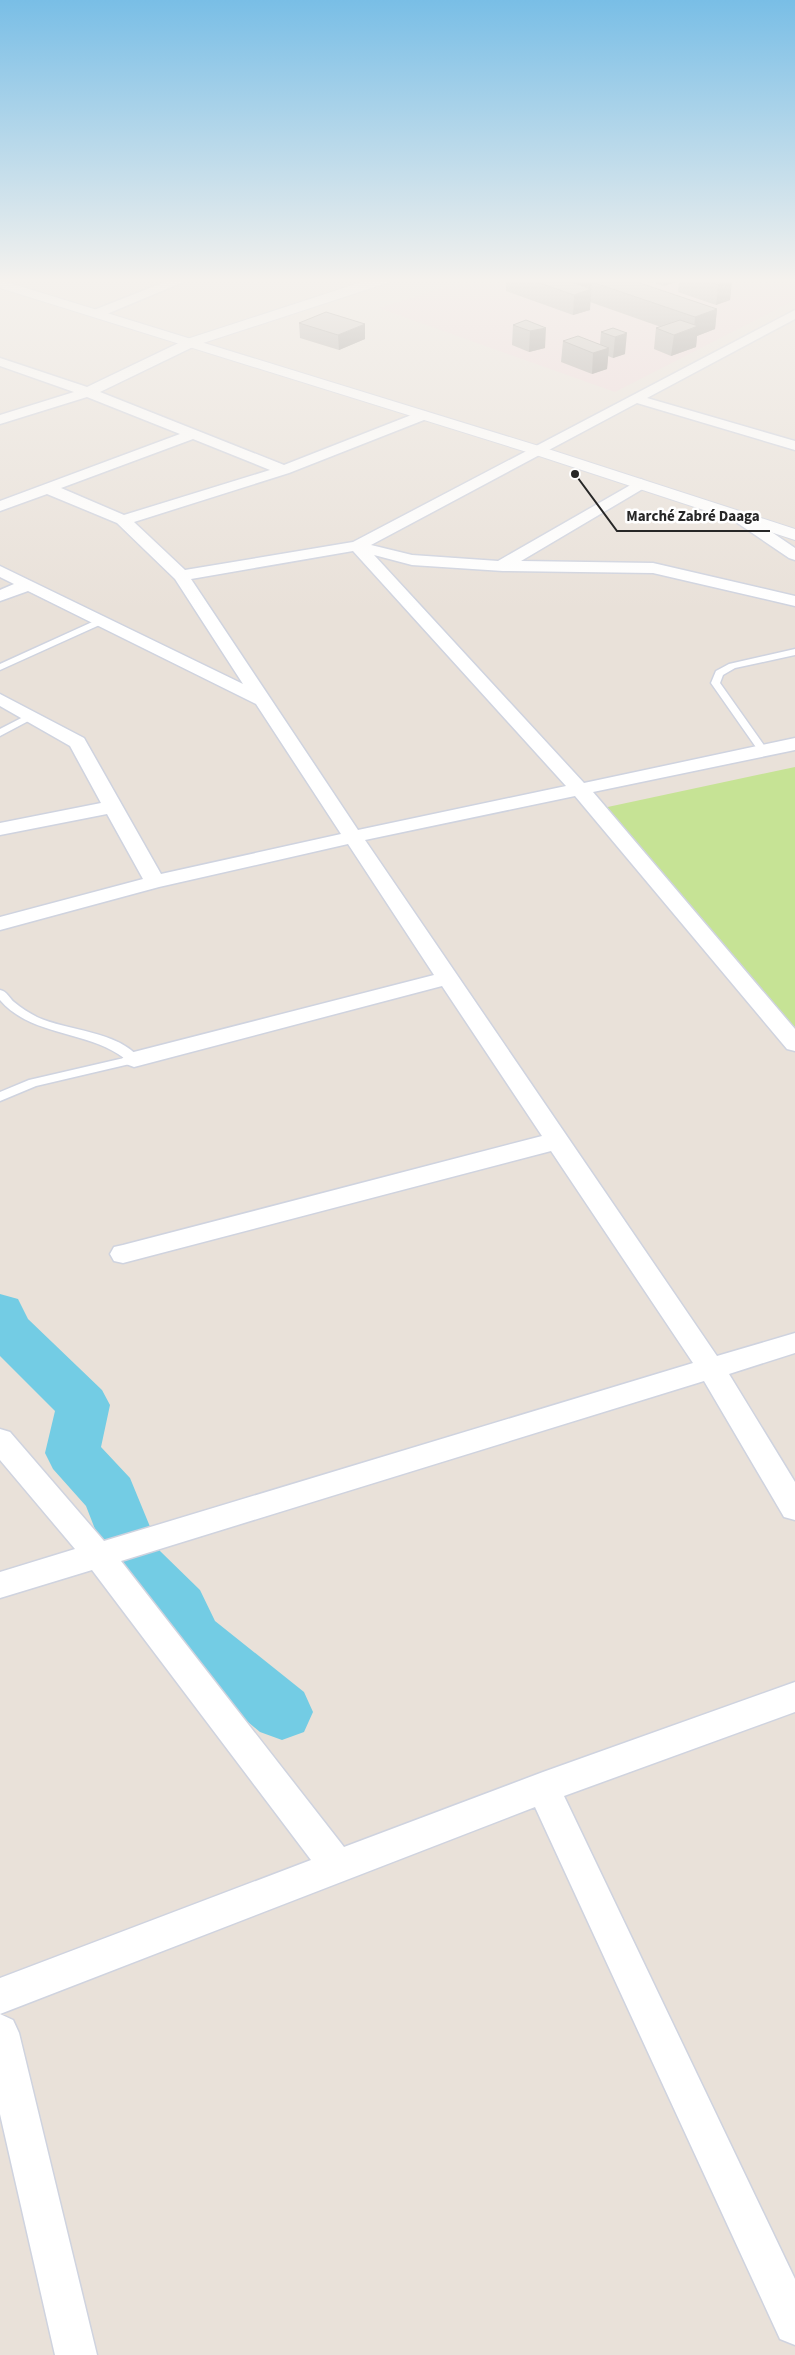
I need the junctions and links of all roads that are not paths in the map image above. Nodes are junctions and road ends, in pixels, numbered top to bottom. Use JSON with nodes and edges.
{"nodes":[{"id":1,"x":82,"y":390,"type":"edge"},
{"id":2,"x":92,"y":390,"type":"edge"},
{"id":3,"x":344,"y":390,"type":"edge"},
{"id":4,"x":652,"y":390,"type":"edge"},
{"id":5,"x":88,"y":392,"type":"junction"},
{"id":6,"x":637,"y":398,"type":"junction"},
{"id":7,"x":424,"y":415,"type":"junction"},
{"id":8,"x":0,"y":420,"type":"edge"},
{"id":9,"x":192,"y":434,"type":"junction"},
{"id":10,"x":792,"y":442,"type":"edge"},
{"id":11,"x":536,"y":450,"type":"junction"},
{"id":12,"x":284,"y":470,"type":"junction"},
{"id":13,"x":641,"y":484,"type":"junction"},
{"id":14,"x":47,"y":488,"type":"junction"},
{"id":15,"x":0,"y":506,"type":"edge"},
{"id":16,"x":742,"y":519,"type":"junction"},
{"id":17,"x":123,"y":520,"type":"junction"},
{"id":18,"x":795,"y":535,"type":"edge"},
{"id":19,"x":357,"y":546,"type":"junction"},
{"id":20,"x":795,"y":555,"type":"edge"},
{"id":21,"x":503,"y":566,"type":"junction"},
{"id":22,"x":0,"y":571,"type":"edge"},
{"id":23,"x":181,"y":576,"type":"junction"},
{"id":24,"x":28,"y":585,"type":"junction"},
{"id":25,"x":0,"y":596,"type":"edge"},
{"id":26,"x":795,"y":601,"type":"edge"},
{"id":27,"x":101,"y":621,"type":"junction"},
{"id":28,"x":795,"y":652,"type":"edge"},
{"id":29,"x":0,"y":666,"type":"edge"},
{"id":30,"x":0,"y":699,"type":"edge"},
{"id":31,"x":262,"y":700,"type":"junction"},
{"id":32,"x":31,"y":716,"type":"junction"},
{"id":33,"x":0,"y":733,"type":"edge"},
{"id":34,"x":795,"y":744,"type":"edge"},
{"id":35,"x":763,"y":751,"type":"junction"},
{"id":36,"x":580,"y":790,"type":"junction"},
{"id":37,"x":113,"y":806,"type":"junction"},
{"id":38,"x":0,"y":829,"type":"edge"},
{"id":39,"x":353,"y":837,"type":"junction"},
{"id":40,"x":155,"y":882,"type":"junction"},
{"id":41,"x":0,"y":924,"type":"edge"},
{"id":42,"x":448,"y":978,"type":"junction"},
{"id":43,"x":0,"y":993,"type":"edge"},
{"id":44,"x":795,"y":1044,"type":"edge"},
{"id":45,"x":134,"y":1059,"type":"junction"},
{"id":46,"x":0,"y":1097,"type":"edge"},
{"id":47,"x":556,"y":1141,"type":"junction"},
{"id":48,"x":123,"y":1254,"type":"dead end"},
{"id":49,"x":795,"y":1343,"type":"edge"},
{"id":50,"x":712,"y":1370,"type":"junction"},
{"id":51,"x":0,"y":1440,"type":"edge"},
{"id":52,"x":795,"y":1508,"type":"edge"},
{"id":53,"x":120,"y":1548,"type":"junction"},
{"id":54,"x":0,"y":1585,"type":"edge"},
{"id":55,"x":795,"y":1697,"type":"edge"},
{"id":56,"x":543,"y":1788,"type":"junction"},
{"id":57,"x":338,"y":1867,"type":"junction"},
{"id":58,"x":0,"y":1996,"type":"edge"},
{"id":59,"x":0,"y":2033,"type":"edge"},
{"id":60,"x":795,"y":2324,"type":"edge"},
{"id":61,"x":76,"y":2355,"type":"edge"}],
"edges":[{"from":1,"to":5,"type":"street"},
{"from":2,"to":5,"type":"street"},
{"from":3,"to":7,"type":"main road"},
{"from":4,"to":6,"type":"street"},
{"from":5,"to":8,"type":"street"},
{"from":5,"to":9,"type":"street"},
{"from":6,"to":10,"type":"street"},
{"from":6,"to":11,"type":"street"},
{"from":7,"to":11,"type":"main road"},
{"from":7,"to":12,"type":"street"},
{"from":9,"to":12,"type":"street"},
{"from":9,"to":14,"type":"street"},
{"from":11,"to":13,"type":"main road"},
{"from":11,"to":19,"type":"street"},
{"from":12,"to":17,"type":"street"},
{"from":13,"to":16,"type":"main road"},
{"from":13,"to":21,"type":"street"},
{"from":14,"to":15,"type":"street"},
{"from":14,"to":17,"type":"street"},
{"from":16,"to":18,"type":"main road"},
{"from":16,"to":20,"type":"street"},
{"from":17,"to":23,"type":"street"},
{"from":19,"to":21,"type":"street"},
{"from":19,"to":23,"type":"street"},
{"from":19,"to":36,"type":"street"},
{"from":21,"to":26,"type":"street"},
{"from":22,"to":24,"type":"street"},
{"from":23,"to":31,"type":"street"},
{"from":24,"to":25,"type":"street"},
{"from":24,"to":27,"type":"street"},
{"from":27,"to":29,"type":"lane"},
{"from":27,"to":31,"type":"street"},
{"from":28,"to":35,"type":"lane"},
{"from":30,"to":32,"type":"street"},
{"from":31,"to":39,"type":"street"},
{"from":32,"to":33,"type":"lane"},
{"from":32,"to":37,"type":"street"},
{"from":34,"to":35,"type":"street"},
{"from":35,"to":36,"type":"street"},
{"from":36,"to":39,"type":"street"},
{"from":36,"to":44,"type":"street"},
{"from":37,"to":38,"type":"street"},
{"from":37,"to":40,"type":"street"},
{"from":39,"to":40,"type":"street"},
{"from":39,"to":42,"type":"street"},
{"from":40,"to":41,"type":"street"},
{"from":42,"to":45,"type":"street"},
{"from":42,"to":47,"type":"street"},
{"from":43,"to":45,"type":"lane"},
{"from":45,"to":46,"type":"lane"},
{"from":47,"to":48,"type":"street"},
{"from":47,"to":50,"type":"street"},
{"from":49,"to":50,"type":"street"},
{"from":50,"to":52,"type":"street"},
{"from":50,"to":53,"type":"street"},
{"from":51,"to":53,"type":"street"},
{"from":53,"to":54,"type":"street"},
{"from":53,"to":57,"type":"street"},
{"from":55,"to":56,"type":"street"},
{"from":56,"to":57,"type":"street"},
{"from":56,"to":60,"type":"street"},
{"from":57,"to":58,"type":"street"},
{"from":59,"to":61,"type":"street"}]}
